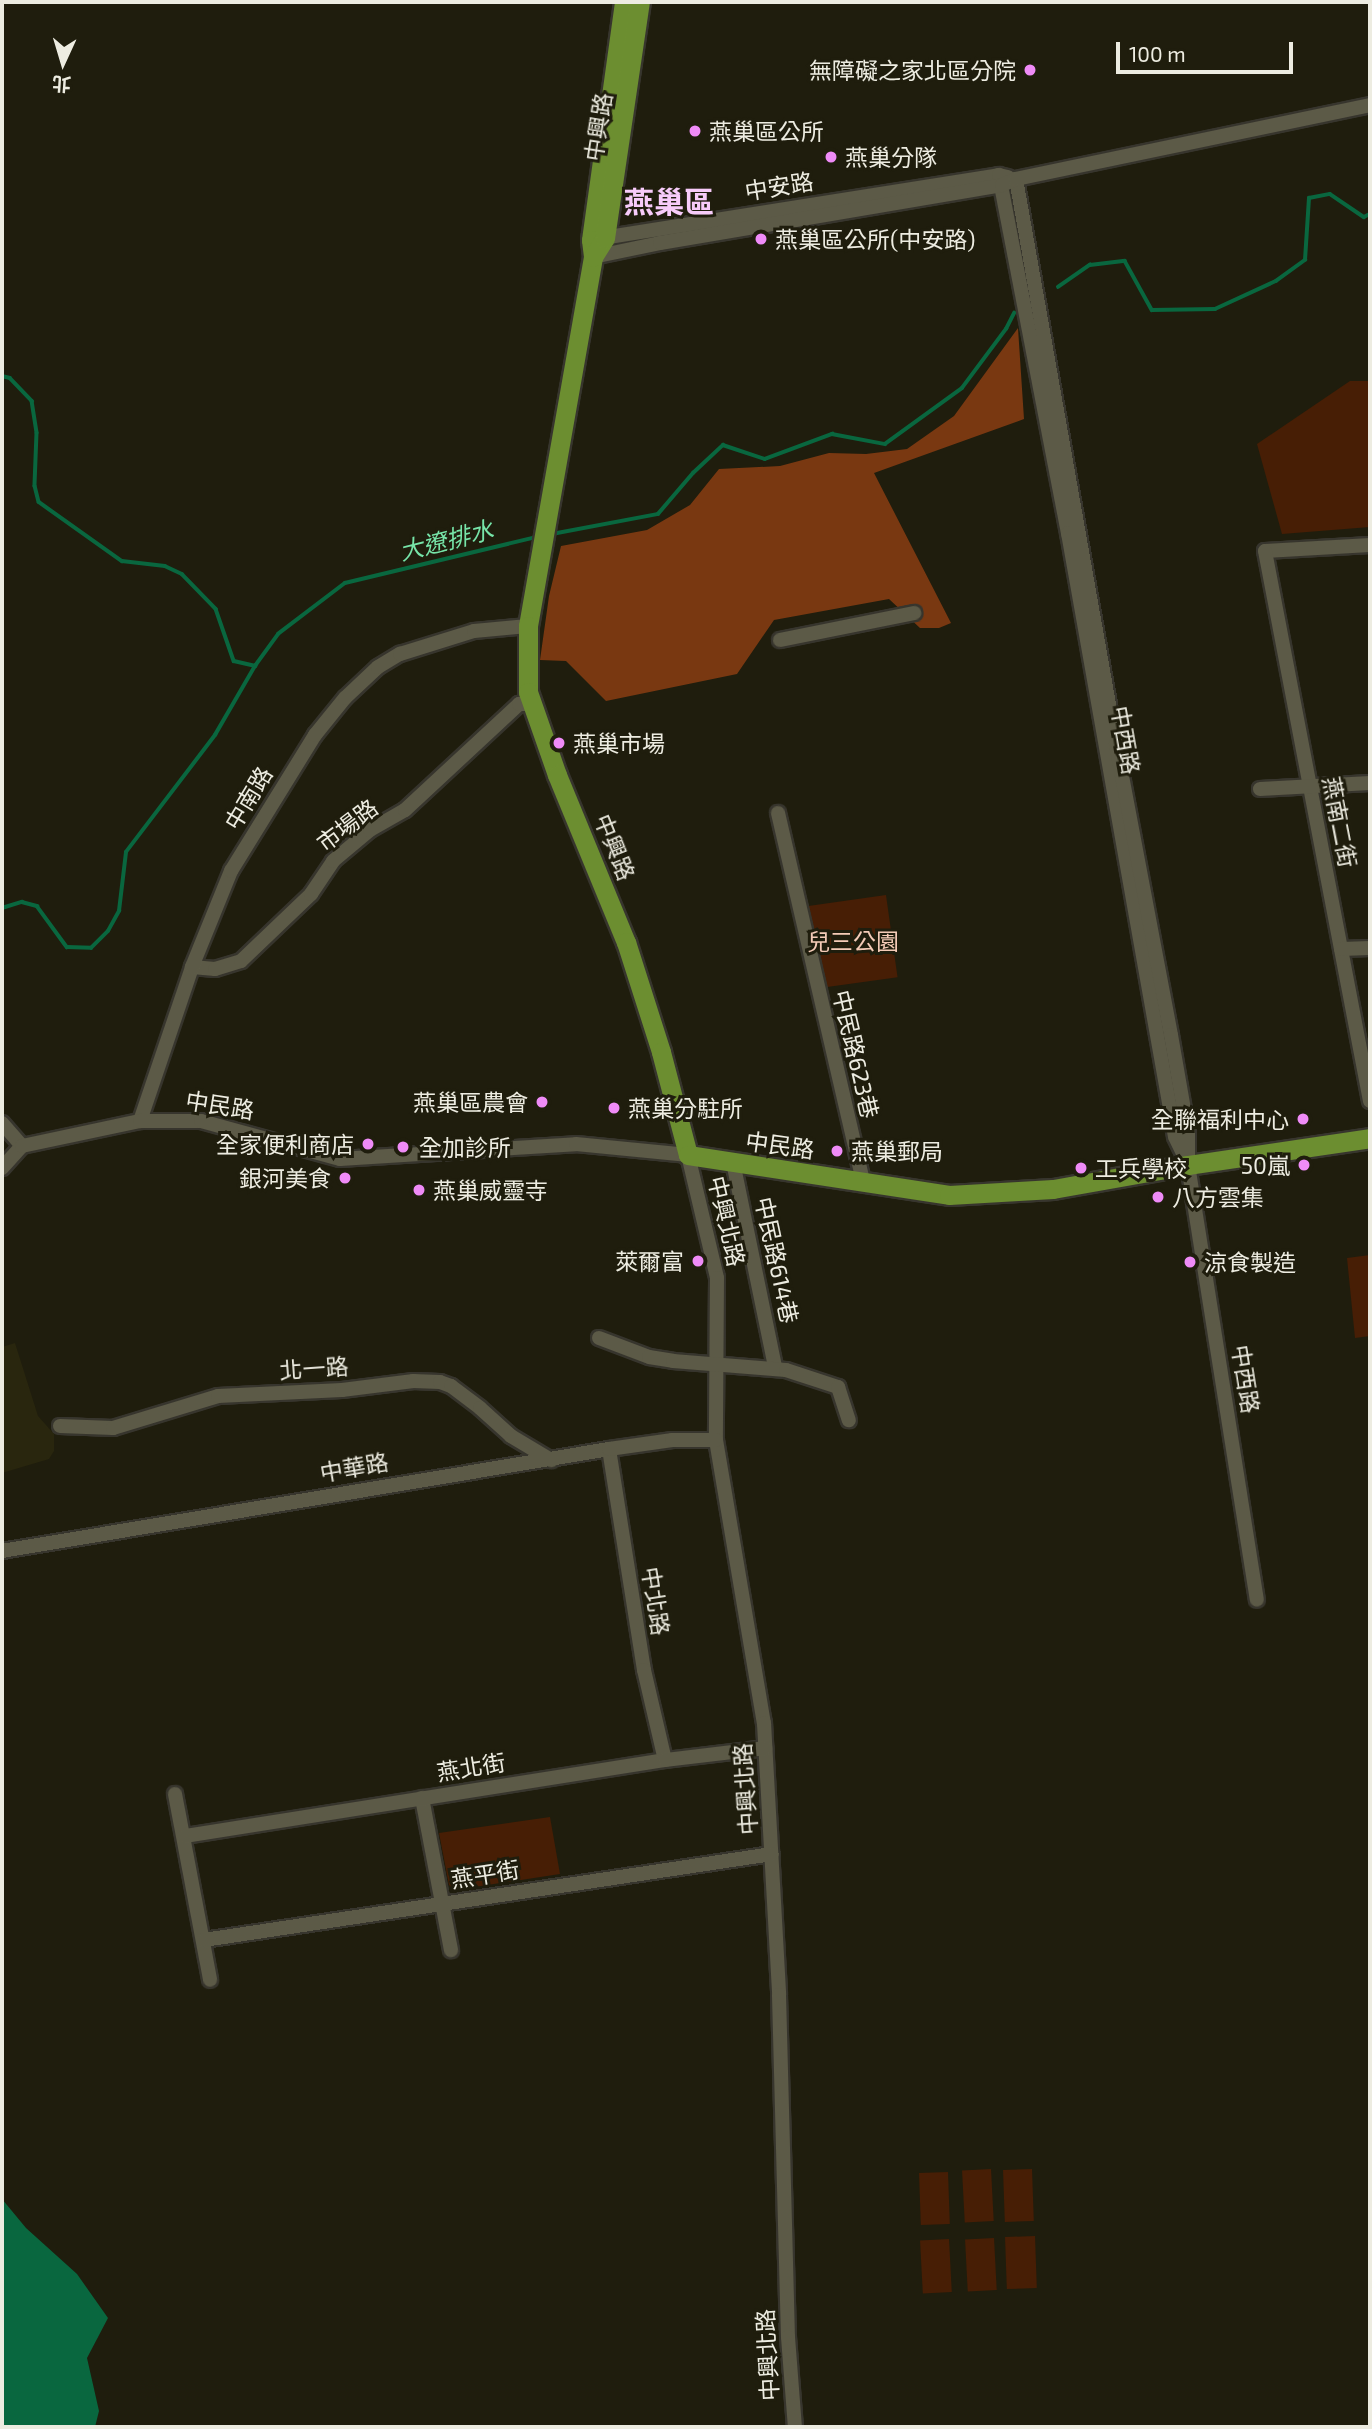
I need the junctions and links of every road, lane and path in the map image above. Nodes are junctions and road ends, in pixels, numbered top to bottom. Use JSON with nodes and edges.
{"nodes":[{"id":1,"x":624,"y":2,"type":"edge"},
{"id":2,"x":640,"y":2,"type":"edge"},
{"id":3,"x":1370,"y":105,"type":"edge"},
{"id":4,"x":1016,"y":179,"type":"junction"},
{"id":5,"x":1001,"y":180,"type":"junction"},
{"id":6,"x":829,"y":208,"type":"junction"},
{"id":7,"x":596,"y":245,"type":"junction"},
{"id":8,"x":1026,"y":274,"type":"junction"},
{"id":9,"x":1370,"y":545,"type":"edge"},
{"id":10,"x":914,"y":613,"type":"dead end"},
{"id":11,"x":528,"y":625,"type":"junction"},
{"id":12,"x":780,"y":640,"type":"dead end"},
{"id":13,"x":530,"y":704,"type":"junction"},
{"id":14,"x":1370,"y":783,"type":"edge"},
{"id":15,"x":1310,"y":787,"type":"junction"},
{"id":16,"x":1260,"y":789,"type":"dead end"},
{"id":17,"x":778,"y":813,"type":"dead end"},
{"id":18,"x":1370,"y":948,"type":"edge"},
{"id":19,"x":1341,"y":949,"type":"junction"},
{"id":20,"x":192,"y":967,"type":"junction"},
{"id":21,"x":1370,"y":1101,"type":"edge"},
{"id":22,"x":140,"y":1121,"type":"junction"},
{"id":23,"x":2,"y":1123,"type":"edge"},
{"id":24,"x":1370,"y":1125,"type":"edge"},
{"id":25,"x":1370,"y":1138,"type":"edge"},
{"id":26,"x":22,"y":1146,"type":"junction"},
{"id":27,"x":688,"y":1155,"type":"junction"},
{"id":28,"x":733,"y":1162,"type":"junction"},
{"id":29,"x":1188,"y":1165,"type":"junction"},
{"id":30,"x":2,"y":1168,"type":"edge"},
{"id":31,"x":863,"y":1182,"type":"junction"},
{"id":32,"x":599,"y":1338,"type":"dead end"},
{"id":33,"x":718,"y":1364,"type":"junction"},
{"id":34,"x":775,"y":1367,"type":"junction"},
{"id":35,"x":849,"y":1420,"type":"dead end"},
{"id":36,"x":60,"y":1426,"type":"dead end"},
{"id":37,"x":716,"y":1440,"type":"junction"},
{"id":38,"x":609,"y":1449,"type":"junction"},
{"id":39,"x":551,"y":1460,"type":"junction"},
{"id":40,"x":2,"y":1551,"type":"edge"},
{"id":41,"x":1257,"y":1600,"type":"dead end"},
{"id":42,"x":765,"y":1748,"type":"junction"},
{"id":43,"x":665,"y":1760,"type":"junction"},
{"id":44,"x":175,"y":1794,"type":"dead end"},
{"id":45,"x":422,"y":1798,"type":"junction"},
{"id":46,"x":185,"y":1836,"type":"junction"},
{"id":47,"x":772,"y":1854,"type":"junction"},
{"id":48,"x":443,"y":1904,"type":"junction"},
{"id":49,"x":204,"y":1940,"type":"junction"},
{"id":50,"x":452,"y":1950,"type":"dead end"},
{"id":51,"x":210,"y":1980,"type":"dead end"},
{"id":52,"x":795,"y":2427,"type":"edge"}],
"edges":[{"from":1,"to":7,"type":"main road","name":"中興路"},
{"from":2,"to":7,"type":"main road","name":"中興路"},
{"from":3,"to":4,"type":"street","name":"中安路"},
{"from":4,"to":5,"type":"street","name":"中安路"},
{"from":4,"to":8,"type":"street"},
{"from":5,"to":6,"type":"street","name":"中安路"},
{"from":5,"to":8,"type":"street"},
{"from":6,"to":7,"type":"street","name":"中安路"},
{"from":6,"to":7,"type":"street","name":"中安路"},
{"from":7,"to":11,"type":"main road","name":"中興路"},
{"from":8,"to":29,"type":"street","name":"中西路"},
{"from":9,"to":15,"type":"street","name":"燕南二街"},
{"from":10,"to":12,"type":"street"},
{"from":11,"to":13,"type":"main road","name":"中興路"},
{"from":11,"to":20,"type":"street","name":"中南路"},
{"from":13,"to":20,"type":"street","name":"市場路"},
{"from":13,"to":27,"type":"main road","name":"中興路"},
{"from":14,"to":15,"type":"street"},
{"from":15,"to":16,"type":"street"},
{"from":15,"to":19,"type":"street","name":"燕南二街"},
{"from":17,"to":31,"type":"street","name":"中民路623巷"},
{"from":18,"to":19,"type":"street"},
{"from":19,"to":21,"type":"street","name":"燕南二街"},
{"from":20,"to":22,"type":"street","name":"中南路"},
{"from":22,"to":26,"type":"street","name":"中民路"},
{"from":22,"to":27,"type":"street","name":"中民路"},
{"from":23,"to":26,"type":"street"},
{"from":24,"to":29,"type":"main road","name":"中民路"},
{"from":25,"to":29,"type":"main road","name":"中民路"},
{"from":26,"to":30,"type":"street"},
{"from":27,"to":28,"type":"main road","name":"中民路"},
{"from":27,"to":33,"type":"street","name":"中興北路"},
{"from":28,"to":31,"type":"main road","name":"中民路"},
{"from":28,"to":34,"type":"street","name":"中民路614巷"},
{"from":29,"to":31,"type":"main road","name":"中民路"},
{"from":29,"to":41,"type":"street","name":"中西路"},
{"from":32,"to":33,"type":"street"},
{"from":33,"to":34,"type":"street"},
{"from":33,"to":37,"type":"street","name":"中興北路"},
{"from":34,"to":35,"type":"street"},
{"from":36,"to":39,"type":"street","name":"北一路"},
{"from":37,"to":38,"type":"street","name":"中華路"},
{"from":37,"to":42,"type":"street","name":"中興北路"},
{"from":38,"to":39,"type":"street","name":"中華路"},
{"from":38,"to":43,"type":"street","name":"中北路"},
{"from":39,"to":40,"type":"street","name":"中華路"},
{"from":42,"to":43,"type":"street","name":"燕北街"},
{"from":42,"to":47,"type":"street","name":"中興北路"},
{"from":43,"to":45,"type":"street","name":"燕北街"},
{"from":44,"to":46,"type":"street"},
{"from":45,"to":46,"type":"street","name":"燕北街"},
{"from":45,"to":48,"type":"street"},
{"from":46,"to":49,"type":"street"},
{"from":47,"to":48,"type":"street","name":"燕平街"},
{"from":47,"to":52,"type":"street","name":"中興北路"},
{"from":48,"to":49,"type":"street","name":"燕平街"},
{"from":48,"to":50,"type":"street"},
{"from":49,"to":51,"type":"street"}]}
